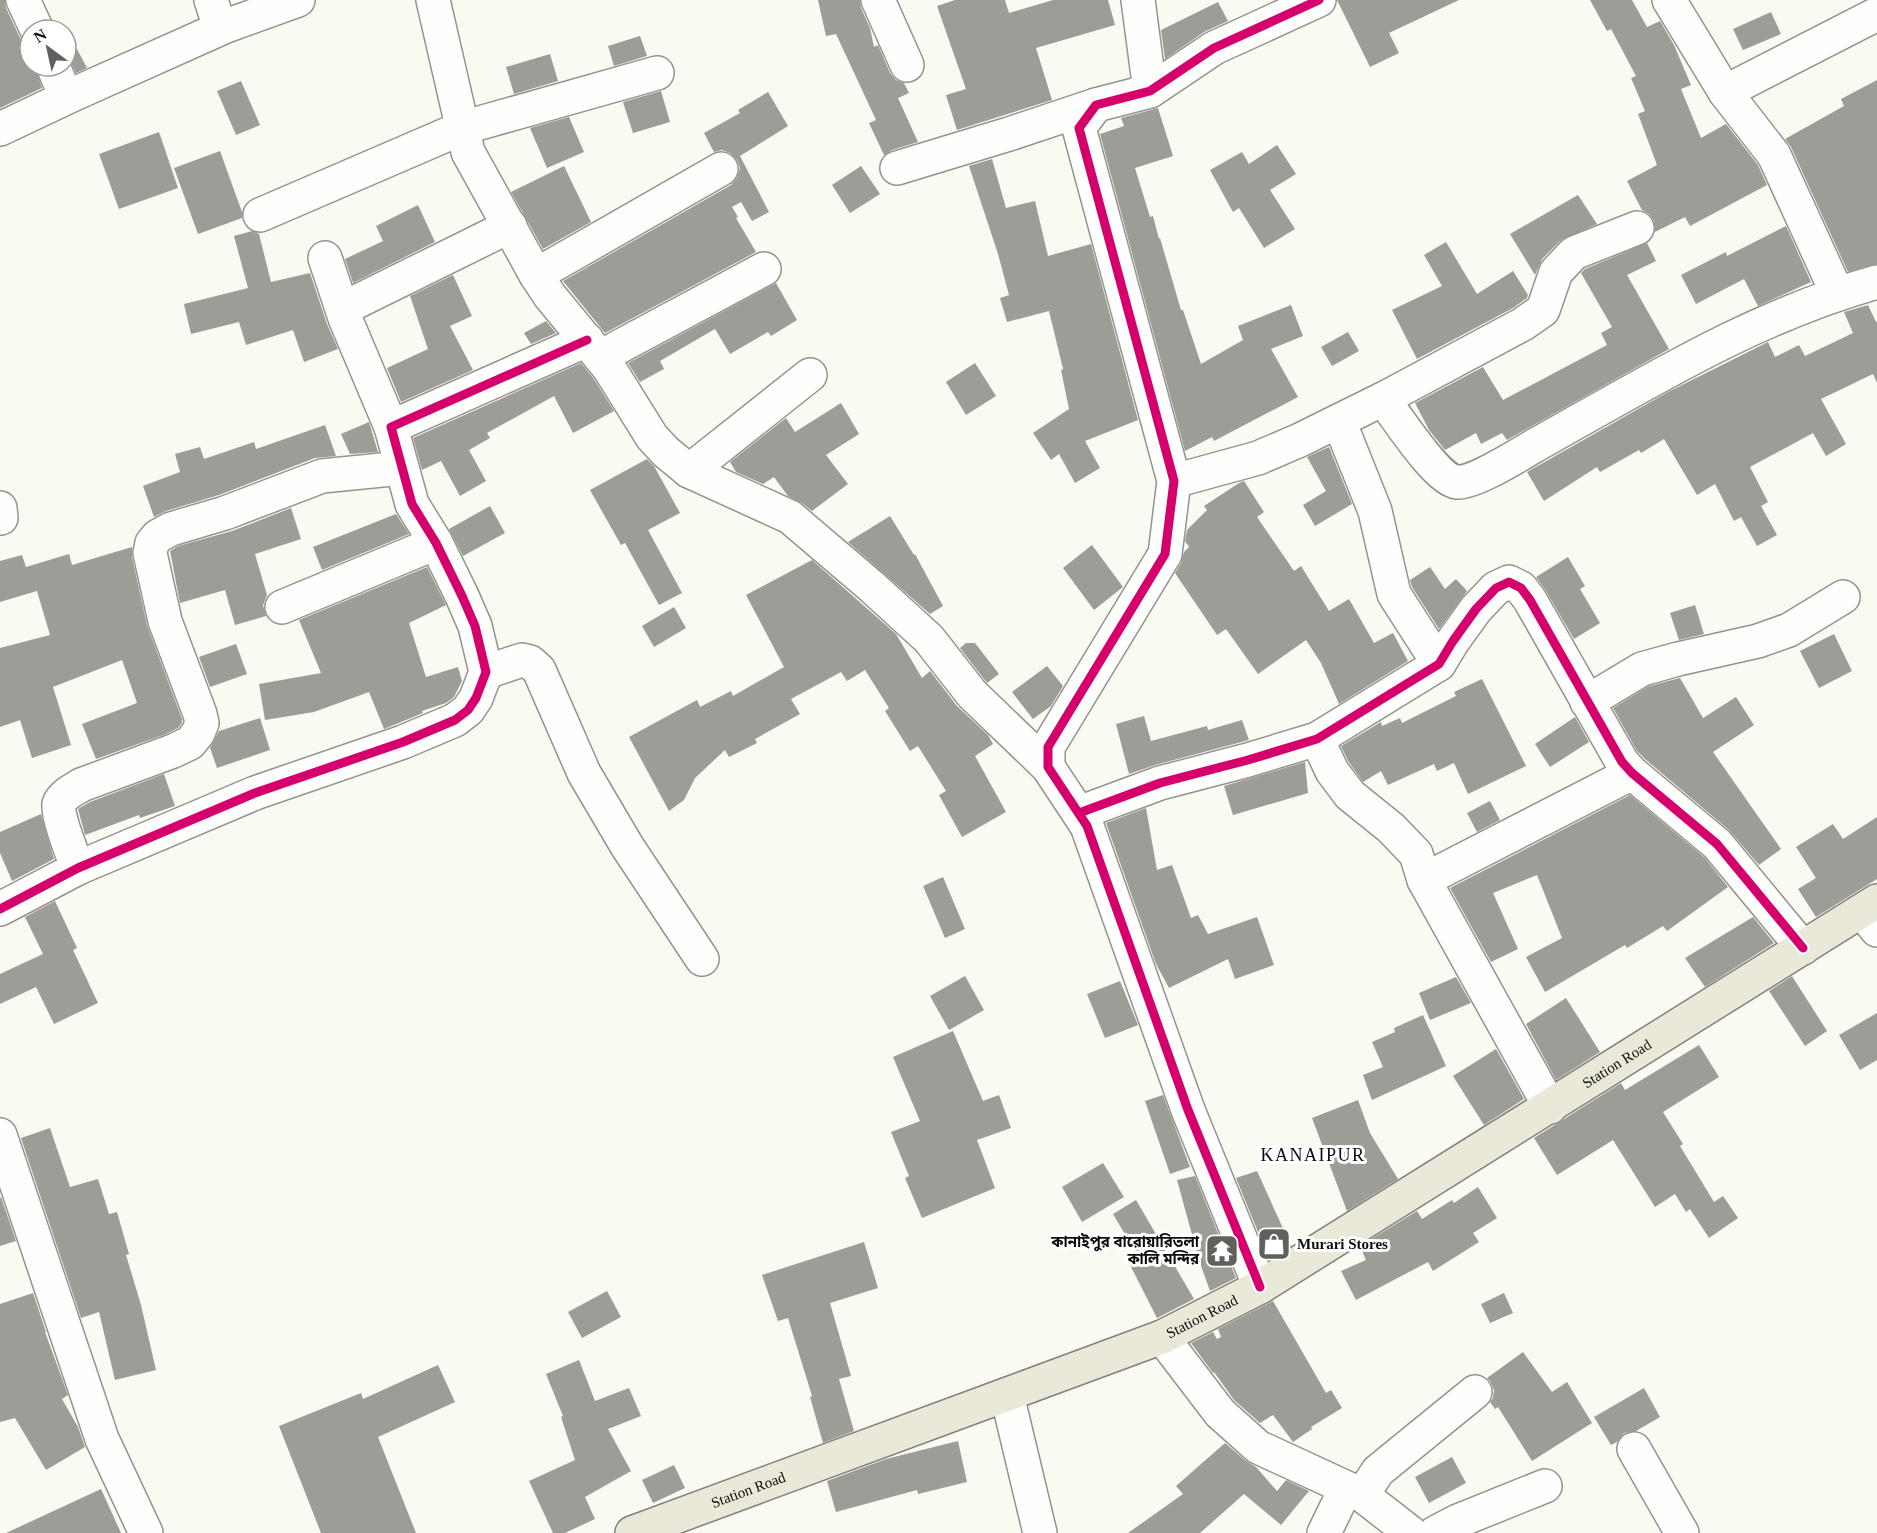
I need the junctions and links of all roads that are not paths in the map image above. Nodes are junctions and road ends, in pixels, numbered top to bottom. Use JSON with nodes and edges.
{"nodes":[{"id":1,"x":23,"y":0,"type":"edge"},
{"id":2,"x":298,"y":0,"type":"edge"},
{"id":3,"x":433,"y":0,"type":"edge"},
{"id":4,"x":878,"y":0,"type":"edge"},
{"id":5,"x":1138,"y":0,"type":"edge"},
{"id":6,"x":1319,"y":0,"type":"edge"},
{"id":7,"x":1670,"y":0,"type":"edge"},
{"id":8,"x":215,"y":14,"type":"edge"},
{"id":9,"x":1877,"y":14,"type":"edge"},
{"id":10,"x":31,"y":18,"type":"edge"},
{"id":11,"x":908,"y":65,"type":"dead end"},
{"id":12,"x":657,"y":72,"type":"dead end"},
{"id":13,"x":58,"y":78,"type":"edge"},
{"id":14,"x":1150,"y":91,"type":"junction"},
{"id":15,"x":1725,"y":92,"type":"junction"},
{"id":16,"x":66,"y":97,"type":"junction"},
{"id":17,"x":1096,"y":105,"type":"junction"},
{"id":18,"x":2,"y":122,"type":"edge"},
{"id":19,"x":462,"y":128,"type":"junction"},
{"id":20,"x":897,"y":168,"type":"dead end"},
{"id":21,"x":721,"y":169,"type":"dead end"},
{"id":22,"x":260,"y":215,"type":"dead end"},
{"id":23,"x":510,"y":226,"type":"junction"},
{"id":24,"x":1637,"y":228,"type":"dead end"},
{"id":25,"x":325,"y":258,"type":"dead end"},
{"id":26,"x":764,"y":269,"type":"dead end"},
{"id":27,"x":536,"y":275,"type":"junction"},
{"id":28,"x":1877,"y":282,"type":"edge"},
{"id":29,"x":1837,"y":293,"type":"junction"},
{"id":30,"x":342,"y":309,"type":"junction"},
{"id":31,"x":593,"y":348,"type":"junction"},
{"id":32,"x":810,"y":375,"type":"dead end"},
{"id":33,"x":1383,"y":399,"type":"junction"},
{"id":34,"x":1339,"y":421,"type":"junction"},
{"id":35,"x":391,"y":427,"type":"junction"},
{"id":36,"x":402,"y":468,"type":"junction"},
{"id":37,"x":689,"y":471,"type":"junction"},
{"id":38,"x":1174,"y":481,"type":"junction"},
{"id":39,"x":436,"y":543,"type":"junction"},
{"id":40,"x":1843,"y":597,"type":"dead end"},
{"id":41,"x":282,"y":607,"type":"dead end"},
{"id":42,"x":1439,"y":664,"type":"junction"},
{"id":43,"x":486,"y":672,"type":"junction"},
{"id":44,"x":1587,"y":702,"type":"junction"},
{"id":45,"x":1317,"y":739,"type":"junction"},
{"id":46,"x":1048,"y":767,"type":"junction"},
{"id":47,"x":1632,"y":773,"type":"junction"},
{"id":48,"x":1079,"y":813,"type":"junction"},
{"id":49,"x":78,"y":868,"type":"junction"},
{"id":50,"x":1424,"y":880,"type":"junction"},
{"id":51,"x":0,"y":909,"type":"edge"},
{"id":52,"x":1872,"y":914,"type":"edge"},
{"id":53,"x":1803,"y":948,"type":"junction"},
{"id":54,"x":702,"y":959,"type":"dead end"},
{"id":55,"x":1550,"y":1107,"type":"junction"},
{"id":56,"x":0,"y":1135,"type":"edge"},
{"id":57,"x":1260,"y":1287,"type":"junction"},
{"id":58,"x":1162,"y":1337,"type":"junction"},
{"id":59,"x":1475,"y":1392,"type":"dead end"},
{"id":60,"x":1007,"y":1395,"type":"junction"},
{"id":61,"x":1634,"y":1449,"type":"dead end"},
{"id":62,"x":1545,"y":1486,"type":"dead end"},
{"id":63,"x":1354,"y":1491,"type":"junction"},
{"id":64,"x":146,"y":1533,"type":"edge"},
{"id":65,"x":632,"y":1533,"type":"edge"},
{"id":66,"x":1040,"y":1533,"type":"edge"},
{"id":67,"x":1324,"y":1533,"type":"edge"},
{"id":68,"x":1411,"y":1533,"type":"edge"},
{"id":69,"x":1435,"y":1533,"type":"edge"},
{"id":70,"x":1682,"y":1533,"type":"edge"}],
"edges":[{"from":1,"to":10,"type":"street"},
{"from":2,"to":8,"type":"street"},
{"from":3,"to":19,"type":"street"},
{"from":4,"to":11,"type":"street"},
{"from":5,"to":14,"type":"street"},
{"from":6,"to":14,"type":"street"},
{"from":7,"to":15,"type":"street"},
{"from":8,"to":16,"type":"street"},
{"from":9,"to":15,"type":"street"},
{"from":12,"to":19,"type":"street"},
{"from":13,"to":16,"type":"street"},
{"from":14,"to":17,"type":"street"},
{"from":15,"to":29,"type":"street"},
{"from":16,"to":18,"type":"street"},
{"from":17,"to":20,"type":"street"},
{"from":17,"to":38,"type":"street"},
{"from":19,"to":22,"type":"street"},
{"from":19,"to":23,"type":"street"},
{"from":21,"to":27,"type":"street"},
{"from":23,"to":27,"type":"street"},
{"from":23,"to":30,"type":"street"},
{"from":24,"to":33,"type":"street"},
{"from":25,"to":30,"type":"street"},
{"from":26,"to":31,"type":"street"},
{"from":27,"to":31,"type":"street"},
{"from":28,"to":29,"type":"street"},
{"from":29,"to":33,"type":"street"},
{"from":30,"to":35,"type":"street"},
{"from":31,"to":35,"type":"street"},
{"from":31,"to":37,"type":"street"},
{"from":32,"to":37,"type":"street"},
{"from":33,"to":34,"type":"street"},
{"from":34,"to":38,"type":"street"},
{"from":34,"to":42,"type":"street"},
{"from":35,"to":36,"type":"street"},
{"from":36,"to":39,"type":"street"},
{"from":36,"to":49,"type":"street"},
{"from":37,"to":46,"type":"street"},
{"from":38,"to":46,"type":"street"},
{"from":39,"to":41,"type":"street"},
{"from":39,"to":43,"type":"street"},
{"from":40,"to":44,"type":"street"},
{"from":42,"to":44,"type":"street"},
{"from":42,"to":45,"type":"street"},
{"from":43,"to":49,"type":"street"},
{"from":43,"to":54,"type":"street"},
{"from":44,"to":47,"type":"street"},
{"from":45,"to":48,"type":"street"},
{"from":45,"to":50,"type":"street"},
{"from":46,"to":48,"type":"street"},
{"from":47,"to":50,"type":"street"},
{"from":47,"to":53,"type":"street"},
{"from":48,"to":57,"type":"street"},
{"from":49,"to":51,"type":"street"},
{"from":50,"to":55,"type":"street"},
{"from":52,"to":53,"type":"main road","name":"Station Road"},
{"from":53,"to":55,"type":"main road","name":"Station Road"},
{"from":55,"to":57,"type":"main road","name":"Station Road"},
{"from":56,"to":64,"type":"street"},
{"from":57,"to":58,"type":"main road","name":"Station Road"},
{"from":58,"to":60,"type":"main road","name":"Station Road"},
{"from":58,"to":63,"type":"street"},
{"from":59,"to":63,"type":"street"},
{"from":60,"to":65,"type":"main road","name":"Station Road"},
{"from":60,"to":66,"type":"street"},
{"from":61,"to":70,"type":"street"},
{"from":62,"to":69,"type":"street"},
{"from":63,"to":67,"type":"street"},
{"from":63,"to":68,"type":"street"}]}
